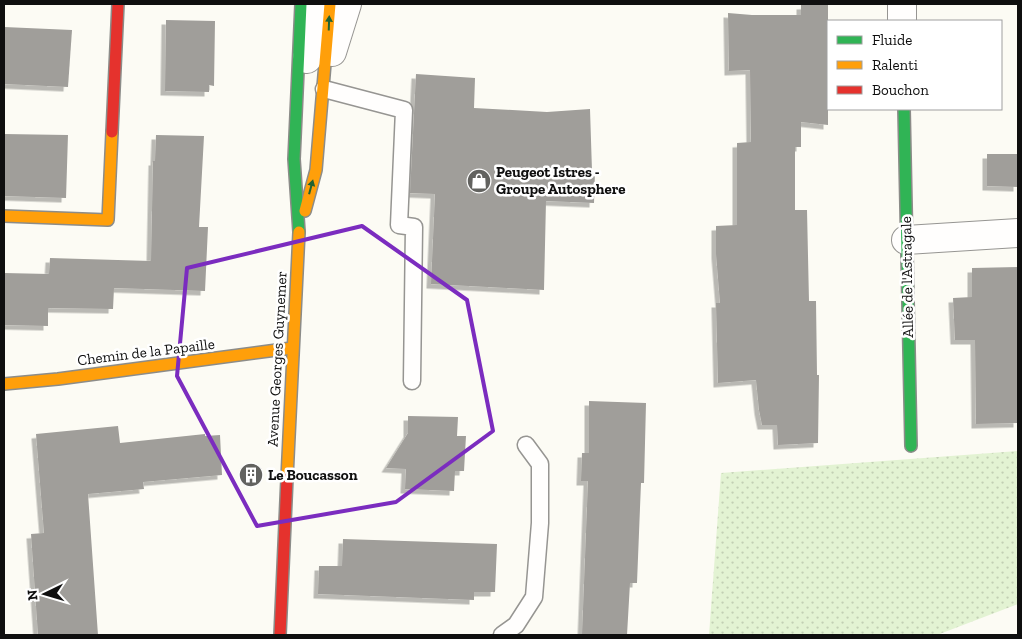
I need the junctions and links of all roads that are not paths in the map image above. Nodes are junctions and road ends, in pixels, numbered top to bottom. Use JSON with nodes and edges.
{"nodes":[{"id":1,"x":118,"y":4,"type":"edge"},
{"id":2,"x":284,"y":4,"type":"edge"},
{"id":3,"x":307,"y":4,"type":"edge"},
{"id":4,"x":330,"y":4,"type":"edge"},
{"id":5,"x":347,"y":4,"type":"edge"},
{"id":6,"x":902,"y":4,"type":"edge"},
{"id":7,"x":902,"y":20,"type":"edge"},
{"id":8,"x":315,"y":84,"type":"junction"},
{"id":9,"x":904,"y":110,"type":"edge"},
{"id":10,"x":4,"y":216,"type":"edge"},
{"id":11,"x":1018,"y":233,"type":"edge"},
{"id":12,"x":299,"y":234,"type":"junction"},
{"id":13,"x":906,"y":240,"type":"junction"},
{"id":14,"x":292,"y":348,"type":"junction"},
{"id":15,"x":412,"y":381,"type":"dead end"},
{"id":16,"x":4,"y":384,"type":"edge"},
{"id":17,"x":526,"y":445,"type":"dead end"},
{"id":18,"x":911,"y":446,"type":"dead end"},
{"id":19,"x":280,"y":635,"type":"edge"},
{"id":20,"x":502,"y":635,"type":"edge"}],
"edges":[{"from":1,"to":10,"type":"street"},
{"from":2,"to":3,"type":"lane"},
{"from":3,"to":8,"type":"street"},
{"from":8,"to":4,"type":"street","name":"Avenue Georges Guynemer","one_way":true},
{"from":5,"to":8,"type":"street"},
{"from":6,"to":7,"type":"street"},
{"from":12,"to":8,"type":"street","name":"Avenue Georges Guynemer","one_way":true},
{"from":8,"to":12,"type":"street","name":"Avenue Georges Guynemer"},
{"from":8,"to":15,"type":"lane"},
{"from":9,"to":13,"type":"street","name":"Allée de l'Astragale"},
{"from":11,"to":13,"type":"street"},
{"from":12,"to":14,"type":"street","name":"Avenue Georges Guynemer"},
{"from":13,"to":18,"type":"street","name":"Allée de l'Astragale"},
{"from":14,"to":16,"type":"street","name":"Chemin de la Papaille"},
{"from":14,"to":19,"type":"street","name":"Avenue Georges Guynemer"},
{"from":17,"to":20,"type":"lane"}]}
